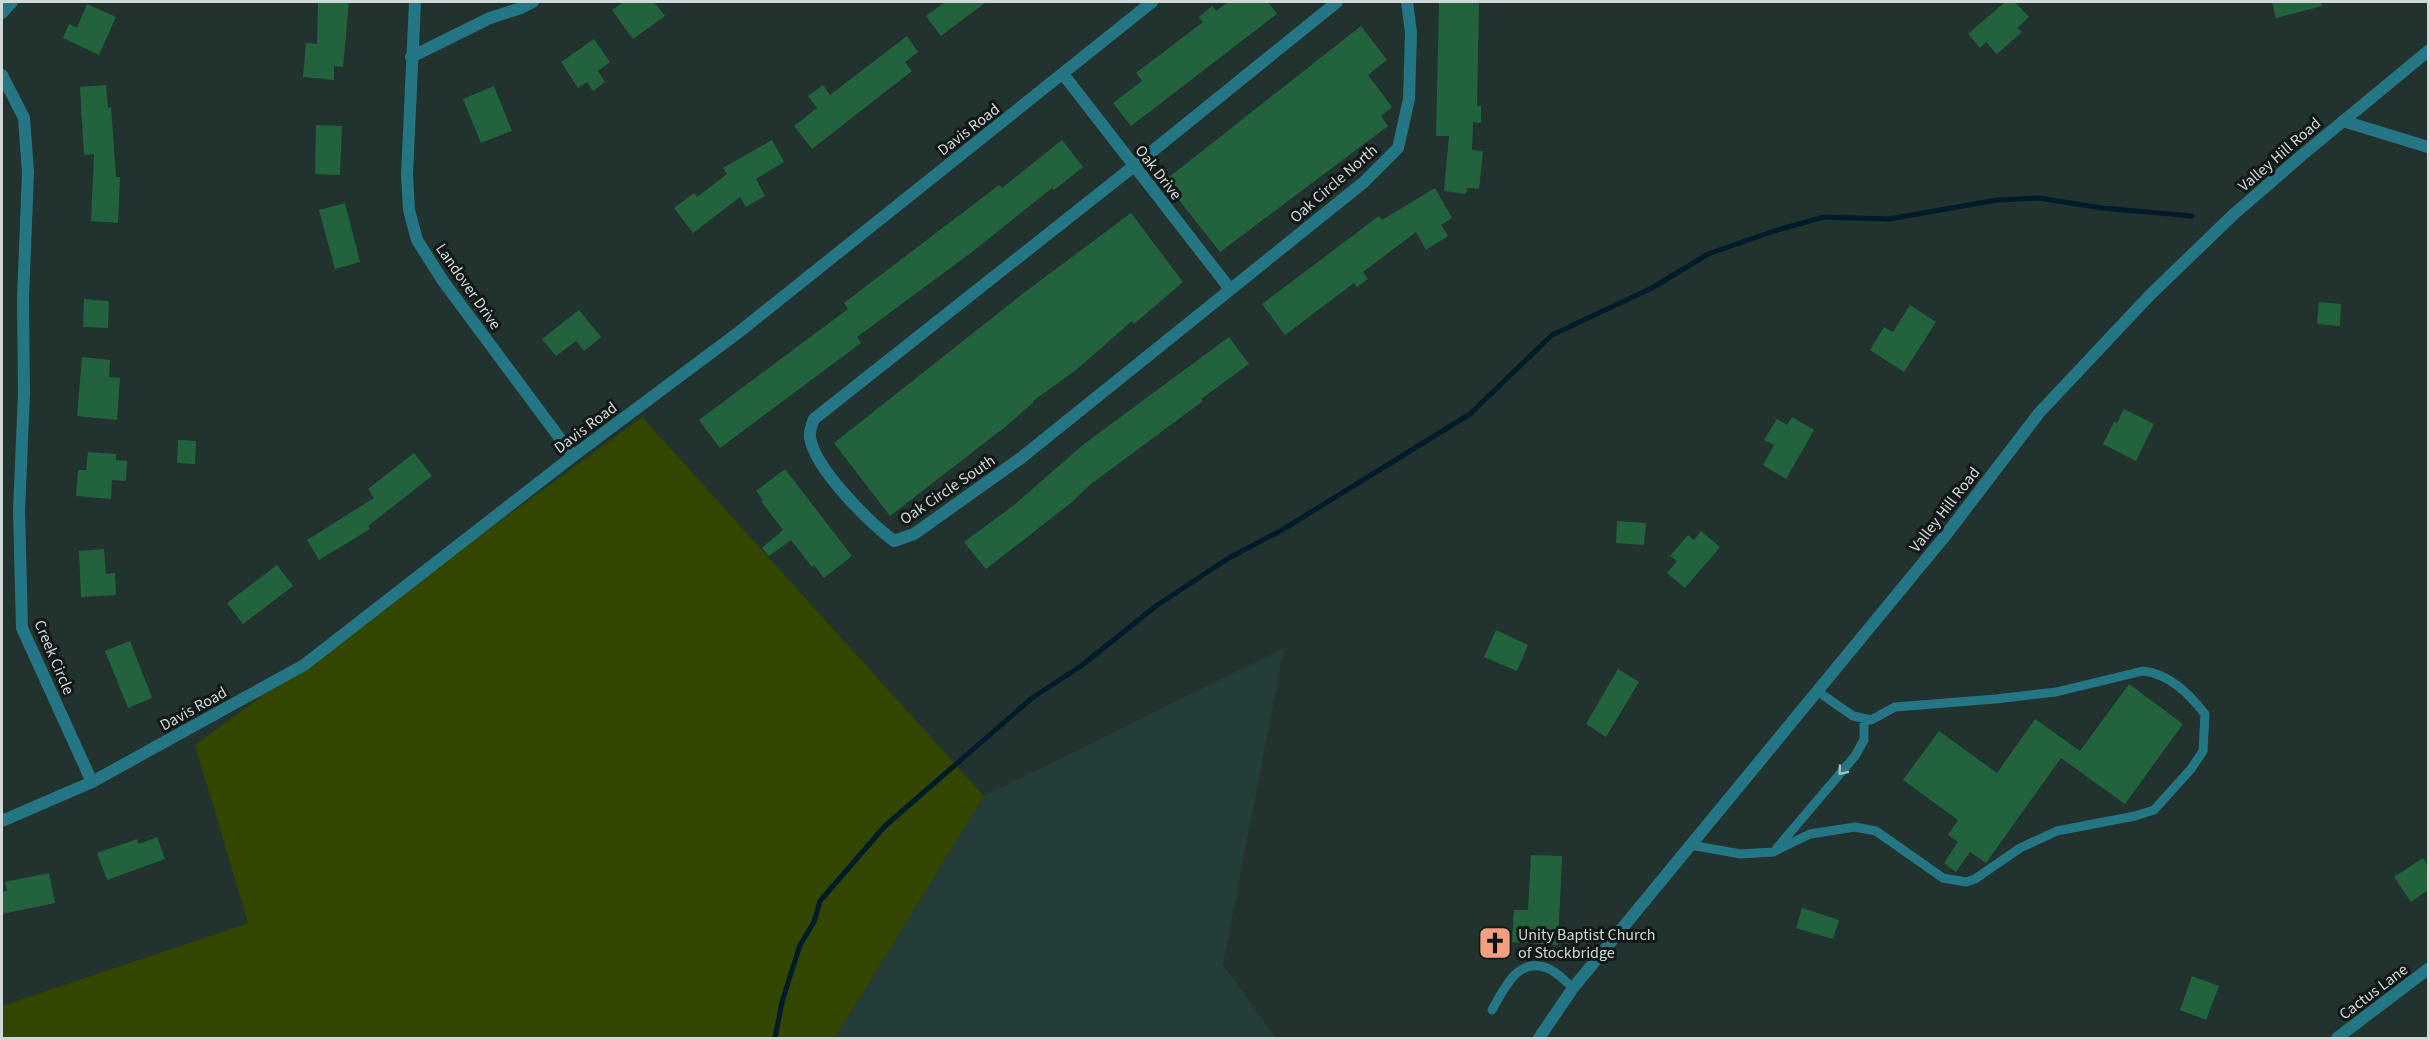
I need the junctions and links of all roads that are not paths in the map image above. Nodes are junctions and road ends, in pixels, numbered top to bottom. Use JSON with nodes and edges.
{"nodes":[{"id":1,"x":12,"y":2,"type":"edge"},
{"id":2,"x":415,"y":2,"type":"edge"},
{"id":3,"x":533,"y":2,"type":"edge"},
{"id":4,"x":1152,"y":2,"type":"edge"},
{"id":5,"x":1337,"y":2,"type":"edge"},
{"id":6,"x":1407,"y":2,"type":"edge"},
{"id":7,"x":2,"y":13,"type":"edge"},
{"id":8,"x":2428,"y":51,"type":"edge"},
{"id":9,"x":411,"y":57,"type":"junction"},
{"id":10,"x":1063,"y":74,"type":"junction"},
{"id":11,"x":2,"y":75,"type":"edge"},
{"id":12,"x":2343,"y":121,"type":"junction"},
{"id":13,"x":2428,"y":147,"type":"edge"},
{"id":14,"x":1134,"y":166,"type":"junction"},
{"id":15,"x":1230,"y":289,"type":"junction"},
{"id":16,"x":573,"y":456,"type":"junction"},
{"id":17,"x":1817,"y":691,"type":"junction"},
{"id":18,"x":1864,"y":719,"type":"junction"},
{"id":19,"x":92,"y":782,"type":"junction"},
{"id":20,"x":2,"y":821,"type":"edge"},
{"id":21,"x":1690,"y":845,"type":"junction"},
{"id":22,"x":1773,"y":852,"type":"junction"},
{"id":23,"x":2428,"y":969,"type":"edge"},
{"id":24,"x":1573,"y":988,"type":"junction"},
{"id":25,"x":1492,"y":1010,"type":"dead end"},
{"id":26,"x":1539,"y":1038,"type":"edge"},
{"id":27,"x":2337,"y":1038,"type":"edge"}],
"edges":[{"from":1,"to":7,"type":"street"},
{"from":2,"to":9,"type":"street","name":"Landover Drive"},
{"from":3,"to":9,"type":"street"},
{"from":4,"to":10,"type":"street","name":"Davis Road"},
{"from":5,"to":14,"type":"street"},
{"from":6,"to":15,"type":"street","name":"Oak Circle North"},
{"from":8,"to":12,"type":"street","name":"Valley Hill Road"},
{"from":9,"to":16,"type":"street","name":"Landover Drive"},
{"from":10,"to":14,"type":"street","name":"Oak Drive"},
{"from":10,"to":16,"type":"street","name":"Davis Road"},
{"from":11,"to":19,"type":"street","name":"Creek Circle"},
{"from":12,"to":13,"type":"street"},
{"from":12,"to":17,"type":"street","name":"Valley Hill Road"},
{"from":14,"to":15,"type":"street","name":"Oak Drive"},
{"from":14,"to":15,"type":"street","name":"Oak Circle South"},
{"from":16,"to":19,"type":"street","name":"Davis Road"},
{"from":17,"to":18,"type":"lane"},
{"from":17,"to":21,"type":"street","name":"Valley Hill Road"},
{"from":18,"to":22,"type":"lane","one_way":true},
{"from":18,"to":22,"type":"lane"},
{"from":19,"to":20,"type":"street","name":"Davis Road"},
{"from":21,"to":22,"type":"lane"},
{"from":21,"to":24,"type":"street","name":"Valley Hill Road"},
{"from":23,"to":27,"type":"street","name":"Cactus Lane"},
{"from":24,"to":25,"type":"lane"},
{"from":24,"to":26,"type":"street","name":"Valley Hill Road"}]}
